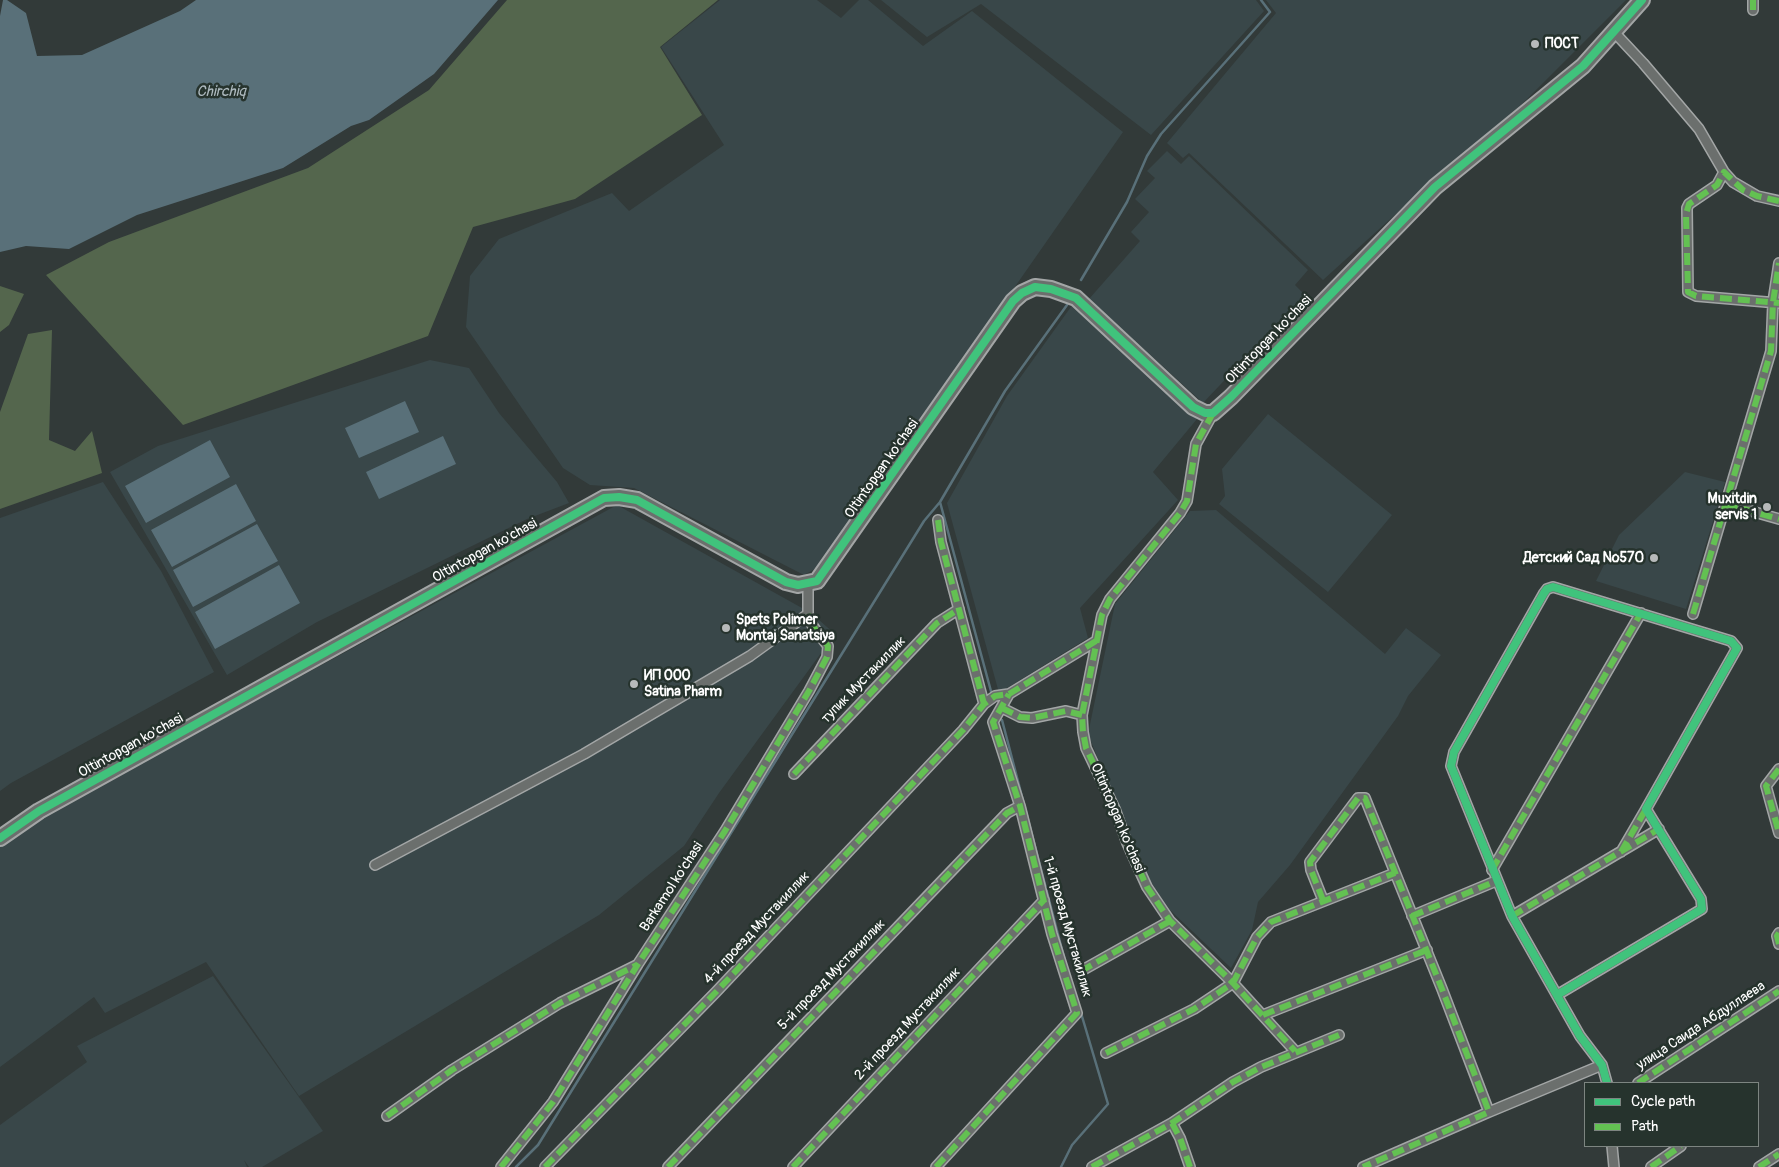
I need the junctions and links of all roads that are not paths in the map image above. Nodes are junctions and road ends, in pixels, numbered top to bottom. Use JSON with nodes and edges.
{"nodes":[{"id":1,"x":1642,"y":0,"type":"edge"},
{"id":2,"x":1753,"y":0,"type":"edge"},
{"id":3,"x":1753,"y":10,"type":"dead end"},
{"id":4,"x":1614,"y":32,"type":"junction"},
{"id":5,"x":1724,"y":172,"type":"junction"},
{"id":6,"x":1779,"y":201,"type":"edge"},
{"id":7,"x":1779,"y":262,"type":"edge"},
{"id":8,"x":1776,"y":303,"type":"edge"},
{"id":9,"x":1213,"y":413,"type":"junction"},
{"id":10,"x":1726,"y":504,"type":"junction"},
{"id":11,"x":1779,"y":519,"type":"edge"},
{"id":12,"x":938,"y":520,"type":"dead end"},
{"id":13,"x":808,"y":585,"type":"junction"},
{"id":14,"x":959,"y":609,"type":"junction"},
{"id":15,"x":1641,"y":613,"type":"junction"},
{"id":16,"x":808,"y":614,"type":"junction"},
{"id":17,"x":1693,"y":614,"type":"dead end"},
{"id":18,"x":1096,"y":641,"type":"junction"},
{"id":19,"x":1009,"y":694,"type":"junction"},
{"id":20,"x":982,"y":708,"type":"junction"},
{"id":21,"x":1002,"y":708,"type":"junction"},
{"id":22,"x":1082,"y":715,"type":"junction"},
{"id":23,"x":993,"y":722,"type":"junction"},
{"id":24,"x":1779,"y":769,"type":"edge"},
{"id":25,"x":794,"y":774,"type":"dead end"},
{"id":26,"x":1020,"y":806,"type":"junction"},
{"id":27,"x":1646,"y":808,"type":"junction"},
{"id":28,"x":1659,"y":829,"type":"junction"},
{"id":29,"x":1779,"y":833,"type":"edge"},
{"id":30,"x":0,"y":838,"type":"edge"},
{"id":31,"x":1620,"y":853,"type":"junction"},
{"id":32,"x":375,"y":865,"type":"dead end"},
{"id":33,"x":1492,"y":870,"type":"junction"},
{"id":34,"x":1395,"y":873,"type":"junction"},
{"id":35,"x":1496,"y":881,"type":"junction"},
{"id":36,"x":1044,"y":900,"type":"junction"},
{"id":37,"x":1323,"y":900,"type":"junction"},
{"id":38,"x":1412,"y":916,"type":"junction"},
{"id":39,"x":1512,"y":916,"type":"junction"},
{"id":40,"x":1170,"y":921,"type":"junction"},
{"id":41,"x":1779,"y":932,"type":"edge"},
{"id":42,"x":1779,"y":944,"type":"edge"},
{"id":43,"x":1427,"y":950,"type":"junction"},
{"id":44,"x":638,"y":964,"type":"junction"},
{"id":45,"x":1081,"y":971,"type":"dead end"},
{"id":46,"x":1233,"y":983,"type":"junction"},
{"id":47,"x":1779,"y":991,"type":"edge"},
{"id":48,"x":1557,"y":996,"type":"junction"},
{"id":49,"x":1263,"y":1015,"type":"junction"},
{"id":50,"x":1339,"y":1035,"type":"dead end"},
{"id":51,"x":1295,"y":1051,"type":"junction"},
{"id":52,"x":1106,"y":1053,"type":"dead end"},
{"id":53,"x":1602,"y":1065,"type":"junction"},
{"id":54,"x":1607,"y":1082,"type":"edge"},
{"id":55,"x":1640,"y":1082,"type":"edge"},
{"id":56,"x":1489,"y":1112,"type":"junction"},
{"id":57,"x":387,"y":1116,"type":"dead end"},
{"id":58,"x":1172,"y":1123,"type":"junction"},
{"id":59,"x":1612,"y":1147,"type":"edge"},
{"id":60,"x":1680,"y":1147,"type":"edge"},
{"id":61,"x":1779,"y":1154,"type":"edge"},
{"id":62,"x":501,"y":1167,"type":"edge"},
{"id":63,"x":545,"y":1167,"type":"edge"},
{"id":64,"x":668,"y":1167,"type":"edge"},
{"id":65,"x":793,"y":1167,"type":"edge"},
{"id":66,"x":936,"y":1167,"type":"edge"},
{"id":67,"x":1092,"y":1167,"type":"edge"},
{"id":68,"x":1190,"y":1167,"type":"edge"},
{"id":69,"x":1363,"y":1167,"type":"edge"},
{"id":70,"x":1614,"y":1167,"type":"edge"},
{"id":71,"x":1651,"y":1167,"type":"edge"},
{"id":72,"x":1759,"y":1167,"type":"edge"}],
"edges":[{"from":1,"to":4,"type":"street","name":"Oltintopgan ko'chasi"},
{"from":2,"to":3,"type":"street"},
{"from":4,"to":5,"type":"street"},
{"from":4,"to":9,"type":"street","name":"Oltintopgan ko'chasi"},
{"from":5,"to":6,"type":"street"},
{"from":5,"to":8,"type":"street"},
{"from":7,"to":8,"type":"street"},
{"from":8,"to":10,"type":"street"},
{"from":9,"to":13,"type":"street","name":"Oltintopgan ko'chasi"},
{"from":9,"to":18,"type":"street","name":"Oltintopgan ko'chasi"},
{"from":10,"to":11,"type":"street"},
{"from":10,"to":17,"type":"street"},
{"from":12,"to":14,"type":"street"},
{"from":13,"to":16,"type":"street","name":"Barkamol ko'chasi"},
{"from":13,"to":30,"type":"street","name":"Oltintopgan ko'chasi"},
{"from":14,"to":20,"type":"street"},
{"from":14,"to":25,"type":"street","name":"тупик Мустакиллик"},
{"from":15,"to":27,"type":"street"},
{"from":15,"to":33,"type":"street"},
{"from":15,"to":33,"type":"street"},
{"from":16,"to":32,"type":"street"},
{"from":16,"to":44,"type":"street","name":"Barkamol ko'chasi"},
{"from":18,"to":19,"type":"street"},
{"from":18,"to":22,"type":"street","name":"Oltintopgan ko'chasi"},
{"from":19,"to":20,"type":"street"},
{"from":19,"to":21,"type":"street"},
{"from":20,"to":23,"type":"street"},
{"from":20,"to":63,"type":"street","name":"4-й проезд Мустакиллик"},
{"from":21,"to":22,"type":"street"},
{"from":21,"to":23,"type":"street"},
{"from":22,"to":40,"type":"street","name":"Oltintopgan ko'chasi"},
{"from":23,"to":26,"type":"street","name":"1-й проезд Мустакиллик"},
{"from":24,"to":29,"type":"street"},
{"from":26,"to":36,"type":"street","name":"1-й проезд Мустакиллик"},
{"from":26,"to":64,"type":"street","name":"5-й проезд Мустакиллик"},
{"from":27,"to":28,"type":"street"},
{"from":27,"to":31,"type":"street"},
{"from":28,"to":31,"type":"street"},
{"from":28,"to":48,"type":"street"},
{"from":31,"to":39,"type":"street"},
{"from":33,"to":35,"type":"street"},
{"from":34,"to":37,"type":"street"},
{"from":34,"to":37,"type":"street"},
{"from":34,"to":38,"type":"street"},
{"from":35,"to":38,"type":"street"},
{"from":35,"to":39,"type":"street"},
{"from":36,"to":65,"type":"street","name":"2-й проезд Мустакиллик"},
{"from":36,"to":66,"type":"street","name":"1-й проезд Мустакиллик"},
{"from":37,"to":46,"type":"street"},
{"from":38,"to":43,"type":"street"},
{"from":39,"to":48,"type":"street"},
{"from":40,"to":45,"type":"street"},
{"from":40,"to":46,"type":"street","name":"Oltintopgan ko'chasi"},
{"from":41,"to":42,"type":"street"},
{"from":43,"to":49,"type":"street"},
{"from":43,"to":56,"type":"street"},
{"from":44,"to":57,"type":"street"},
{"from":44,"to":62,"type":"street","name":"Barkamol ko'chasi"},
{"from":46,"to":49,"type":"street","name":"Oltintopgan ko'chasi"},
{"from":46,"to":52,"type":"street"},
{"from":47,"to":55,"type":"street","name":"улица Саида Абдуллаева"},
{"from":48,"to":53,"type":"street"},
{"from":49,"to":51,"type":"street","name":"Oltintopgan ko'chasi"},
{"from":50,"to":51,"type":"street"},
{"from":51,"to":58,"type":"street"},
{"from":53,"to":54,"type":"street"},
{"from":53,"to":56,"type":"street"},
{"from":56,"to":69,"type":"street"},
{"from":58,"to":67,"type":"street"},
{"from":58,"to":68,"type":"street"},
{"from":59,"to":70,"type":"street"},
{"from":60,"to":71,"type":"street"},
{"from":61,"to":72,"type":"street"}]}
